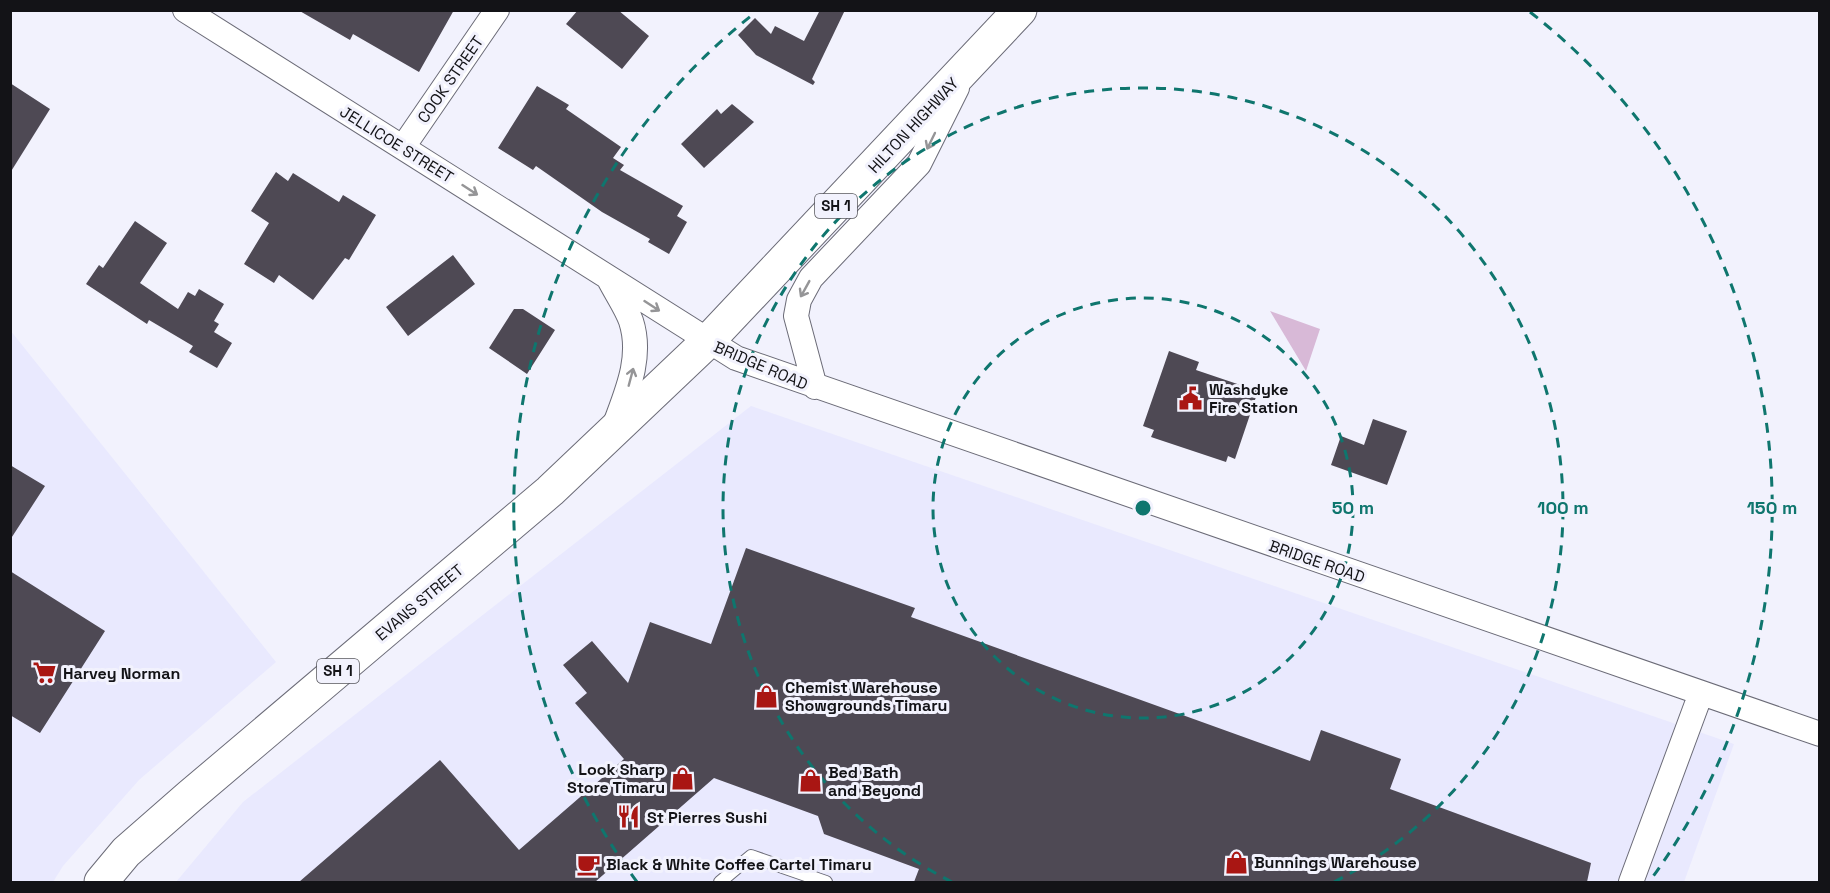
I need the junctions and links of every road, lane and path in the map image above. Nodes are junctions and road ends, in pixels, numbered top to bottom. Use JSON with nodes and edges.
{"nodes":[{"id":1,"x":185,"y":10,"type":"edge"},
{"id":2,"x":497,"y":10,"type":"edge"},
{"id":3,"x":1020,"y":10,"type":"edge"},
{"id":4,"x":965,"y":70,"type":"junction"},
{"id":5,"x":403,"y":147,"type":"junction"},
{"id":6,"x":609,"y":278,"type":"junction"},
{"id":7,"x":707,"y":342,"type":"junction"},
{"id":8,"x":815,"y":387,"type":"junction"},
{"id":9,"x":612,"y":432,"type":"junction"},
{"id":10,"x":1701,"y":693,"type":"junction"},
{"id":11,"x":1820,"y":734,"type":"edge"},
{"id":12,"x":101,"y":882,"type":"edge"},
{"id":13,"x":720,"y":882,"type":"edge"},
{"id":14,"x":826,"y":882,"type":"edge"},
{"id":15,"x":1631,"y":882,"type":"edge"}],
"edges":[{"from":1,"to":5,"type":"street","name":"JELLICOE STREET"},
{"from":2,"to":5,"type":"street","name":"COOK STREET"},
{"from":3,"to":4,"type":"highway","name":"HILTON HIGHWAY","number":"SH 1"},
{"from":4,"to":7,"type":"highway","name":"HILTON HIGHWAY","number":"SH 1"},
{"from":4,"to":8,"type":"street","name":"BRIDGE ROAD","one_way":true},
{"from":5,"to":6,"type":"street","name":"JELLICOE STREET","one_way":true},
{"from":6,"to":7,"type":"street","name":"JELLICOE STREET","one_way":true},
{"from":9,"to":6,"type":"street","one_way":true},
{"from":7,"to":8,"type":"street","name":"BRIDGE ROAD"},
{"from":7,"to":9,"type":"highway","name":"EVANS STREET","number":"SH 1"},
{"from":8,"to":10,"type":"street","name":"BRIDGE ROAD"},
{"from":9,"to":12,"type":"highway","name":"EVANS STREET","number":"SH 1"},
{"from":10,"to":11,"type":"street","name":"BRIDGE ROAD"},
{"from":10,"to":15,"type":"street"},
{"from":13,"to":14,"type":"lane"}]}
